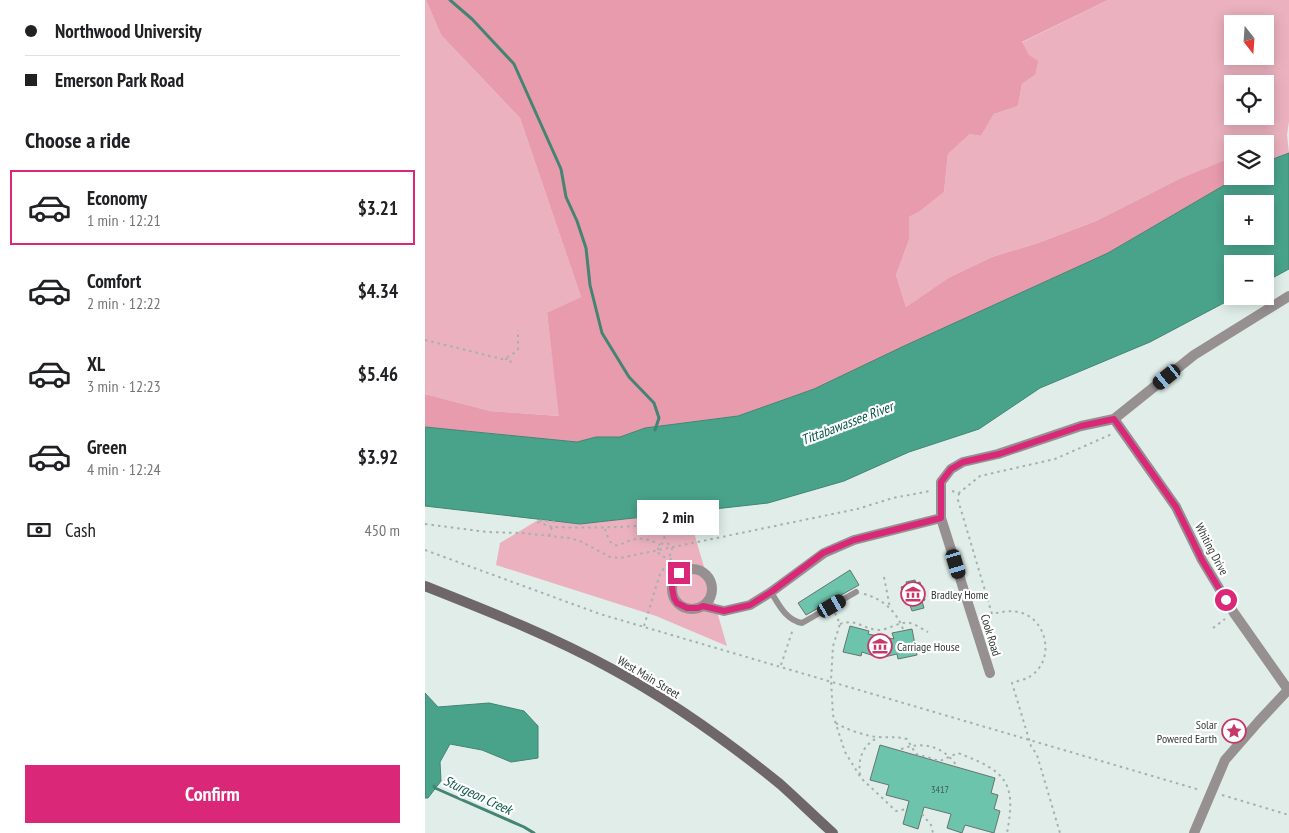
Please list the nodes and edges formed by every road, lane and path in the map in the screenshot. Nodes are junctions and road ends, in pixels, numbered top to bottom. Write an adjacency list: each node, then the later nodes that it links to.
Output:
1 (1289, 296): 6 (street)
2 (518, 330): 4 (path)
3 (425, 340): 4 (path)
4 (503, 359): 5 (path)
5 (511, 364)
6 (1116, 424): 7 (street); 8 (path); 34 (street, Whiting Drive)
7 (940, 490): 8 (path); 12 (street, Cook Road); 21 (path)
8 (959, 493): 48 (path)
9 (662, 516): 19 (path)
10 (649, 518): 11 (path); 13 (path); 17 (path)
11 (652, 518)
12 (941, 518): 29 (street); 43 (street, Cook Road)
13 (643, 519)
14 (557, 522): 16 (path)
15 (425, 524): 18 (path)
16 (552, 527): 17 (path); 18 (path)
17 (604, 528): 20 (path)
18 (549, 537): 23 (path)
19 (665, 543): 20 (path); 21 (path)
20 (660, 545): 23 (path)
21 (672, 548): 23 (path); 24 (path)
22 (425, 550): 38 (path)
23 (659, 550): 24 (path)
24 (669, 555): 25 (path)
25 (671, 559): 26 (path); 38 (path)
26 (679, 573): 31 (street); 31 (street)
27 (884, 577): 33 (path)
28 (425, 586): 58 (street, West Main Street)
29 (771, 592): 31 (street); 35 (lane)
30 (857, 592): 32 (lane); 33 (path)
31 (703, 606)
32 (832, 606): 35 (lane); 36 (path)
33 (890, 608): 37 (path)
34 (1234, 613): 39 (path); 45 (street, Whiting Drive)
35 (795, 622): 42 (path)
36 (840, 624): 37 (path); 44 (path)
37 (901, 624): 40 (path); 41 (path)
38 (644, 626): 42 (path)
39 (1213, 628)
40 (903, 629)
41 (928, 632)
42 (781, 666): 44 (path)
43 (990, 673)
44 (831, 680): 46 (path); 48 (path)
45 (1289, 690): 54 (street)
46 (836, 724): 47 (path); 53 (path)
47 (877, 738): 49 (path); 53 (path)
48 (1029, 739): 54 (path); 61 (path)
49 (911, 746): 50 (path); 51 (path); 51 (path)
50 (901, 748)
51 (950, 756): 52 (path); 60 (path)
52 (957, 766)
53 (861, 778): 55 (path)
54 (1210, 793): 57 (path); 62 (street)
55 (907, 809)
56 (922, 814): 59 (path)
57 (1289, 815)
58 (833, 833)
59 (933, 833)
60 (1007, 833)
61 (1059, 833)
62 (1194, 833)

